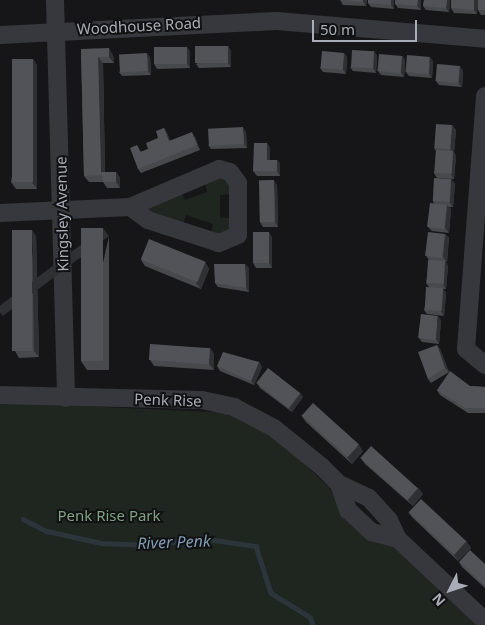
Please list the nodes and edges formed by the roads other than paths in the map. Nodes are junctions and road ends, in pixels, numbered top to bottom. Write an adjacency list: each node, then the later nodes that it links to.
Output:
1 (56, 0): 2 (street, Kingsley Avenue)
2 (59, 30): 3 (street, Woodhouse Road); 4 (street, Woodhouse Road); 7 (street, Kingsley Avenue)
3 (0, 34)
4 (485, 39)
5 (485, 96): 9 (street)
6 (130, 207): 6 (street); 7 (street)
7 (62, 210): 8 (street); 11 (street, Kingsley Avenue)
8 (0, 213)
9 (485, 365)
10 (0, 395): 11 (street, Penk Rise)
11 (66, 398): 12 (street, Penk Rise)
12 (485, 621)

